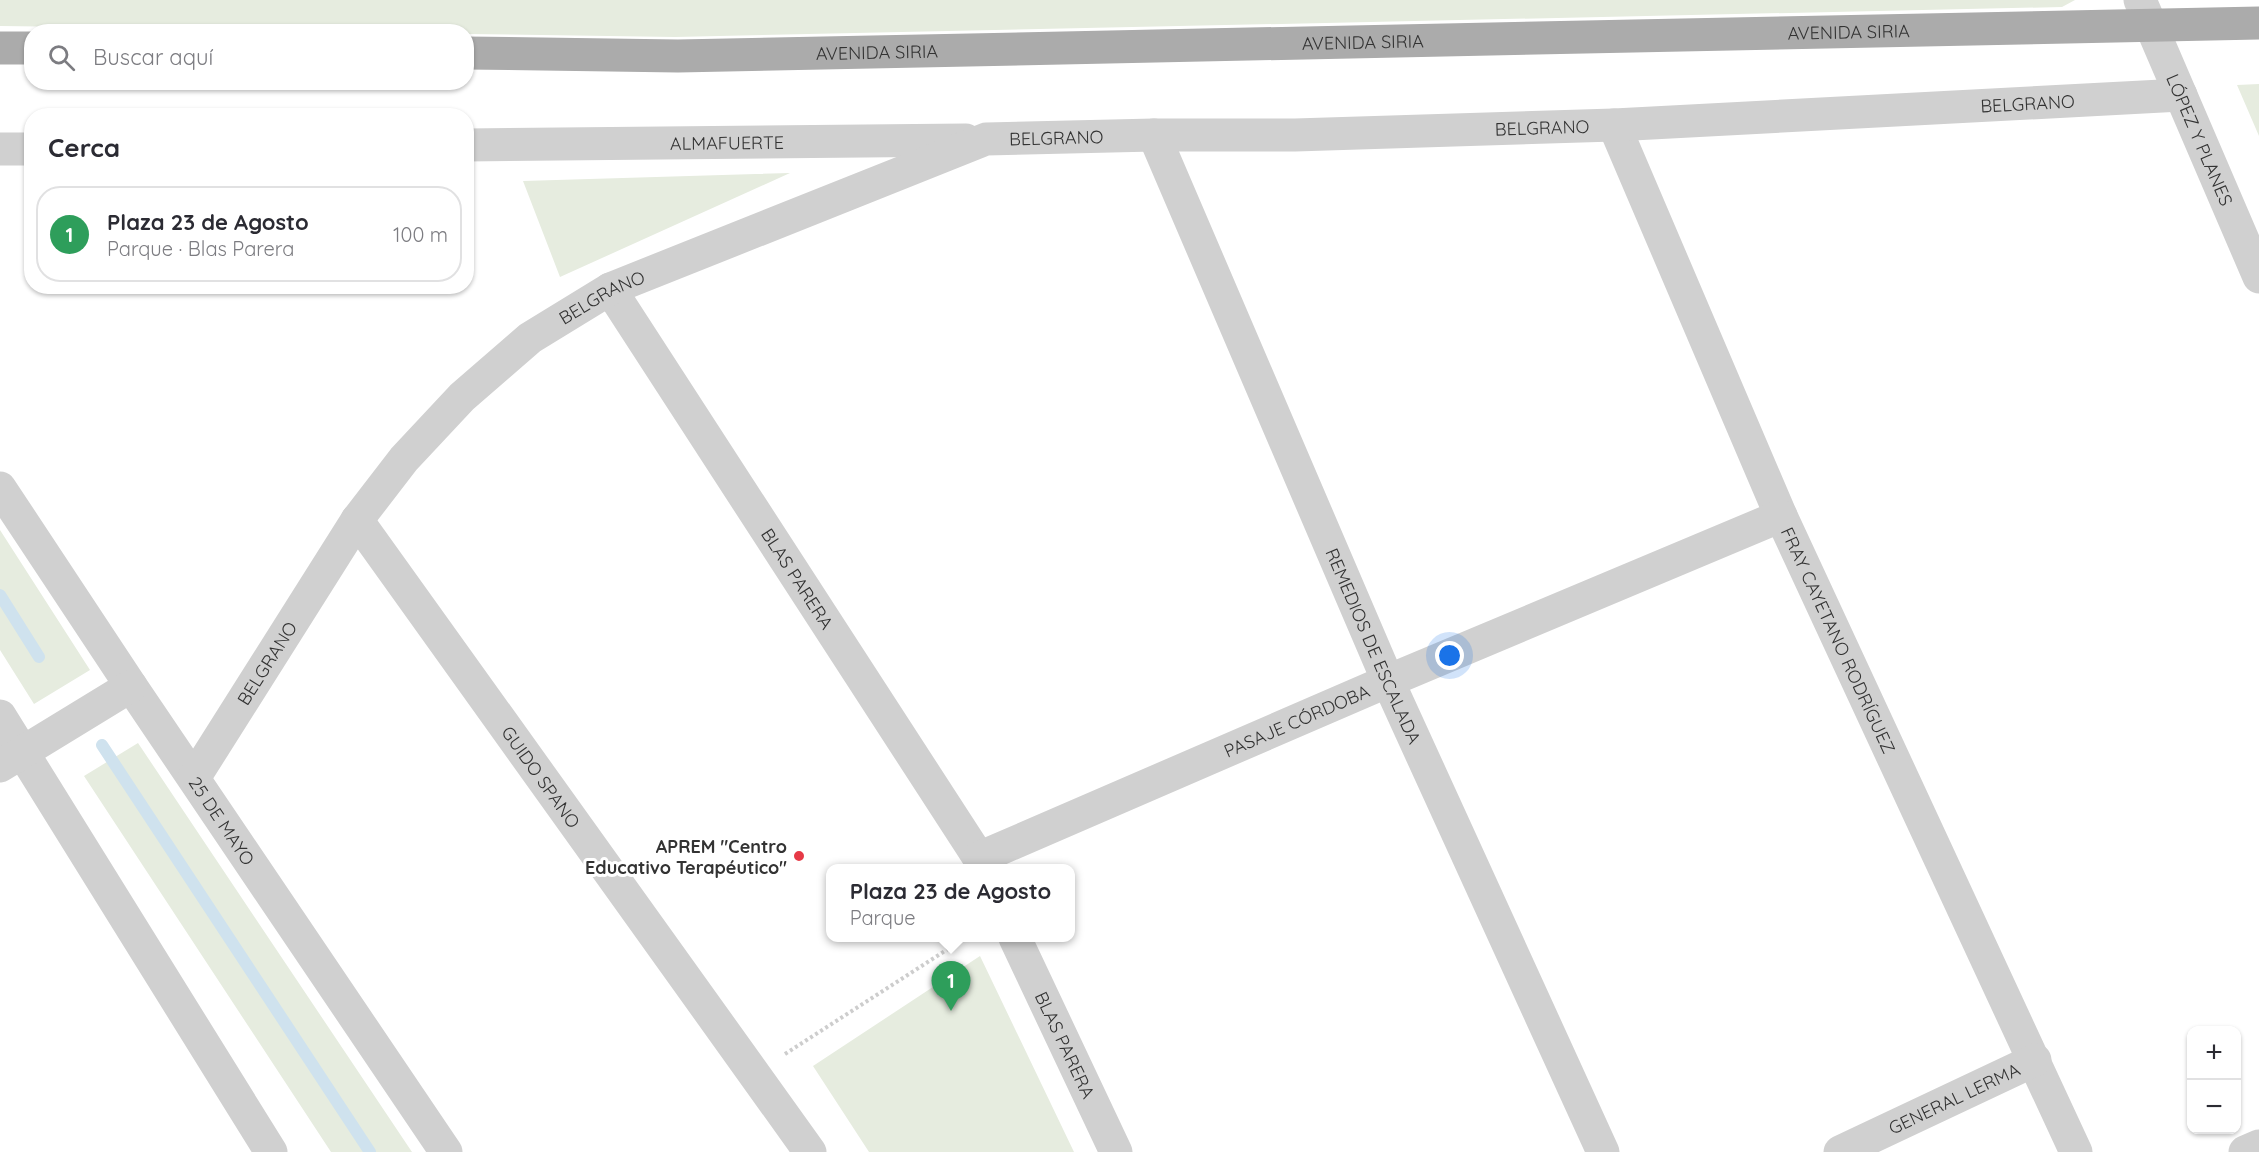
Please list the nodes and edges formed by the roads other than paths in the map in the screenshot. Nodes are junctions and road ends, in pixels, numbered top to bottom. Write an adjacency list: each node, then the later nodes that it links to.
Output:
1 (2146, 12): 2 (main road, AVENIDA SIRIA); 5 (main road, AVENIDA SIRIA); 6 (street, LÓPEZ Y PLANES)
2 (2259, 24)
3 (0, 48): 4 (main road)
4 (24, 48)
5 (474, 53)
6 (2181, 95): 7 (street, BELGRANO); 13 (street, LÓPEZ Y PLANES)
7 (1614, 125): 8 (street, BELGRANO); 16 (street, FRAY CAYETANO RODRÍGUEZ)
8 (1154, 135): 9 (street, BELGRANO); 18 (street, REMEDIOS DE ESCALADA)
9 (986, 139): 10 (street, ALMAFUERTE); 14 (street, BELGRANO)
10 (474, 144)
11 (0, 149): 12 (street)
12 (24, 149)
13 (2259, 277)
14 (610, 289): 17 (street, BELGRANO); 23 (street, BLAS PARERA)
15 (0, 488): 19 (street, 25 DE MAYO)
16 (1781, 516): 18 (street, PASAJE CÓRDOBA); 25 (street, FRAY CAYETANO RODRÍGUEZ)
17 (357, 519): 22 (street, BELGRANO); 29 (street, GUIDO SPANO)
18 (1388, 681): 23 (street, PASAJE CÓRDOBA); 31 (street, REMEDIOS DE ESCALADA)
19 (131, 686): 21 (street); 22 (street, 25 DE MAYO)
20 (0, 716): 21 (street)
21 (11, 759): 27 (street)
22 (194, 778): 28 (street, 25 DE MAYO)
23 (981, 863)
24 (1017, 942): 30 (street, BLAS PARERA)
25 (2035, 1060): 32 (street, GENERAL LERMA); 33 (street, FRAY CAYETANO RODRÍGUEZ)
26 (2259, 1146): 34 (street)
27 (271, 1152)
28 (446, 1152)
29 (810, 1152)
30 (1116, 1152)
31 (1603, 1152)
32 (1840, 1152)
33 (2076, 1152)
34 (2245, 1152)

